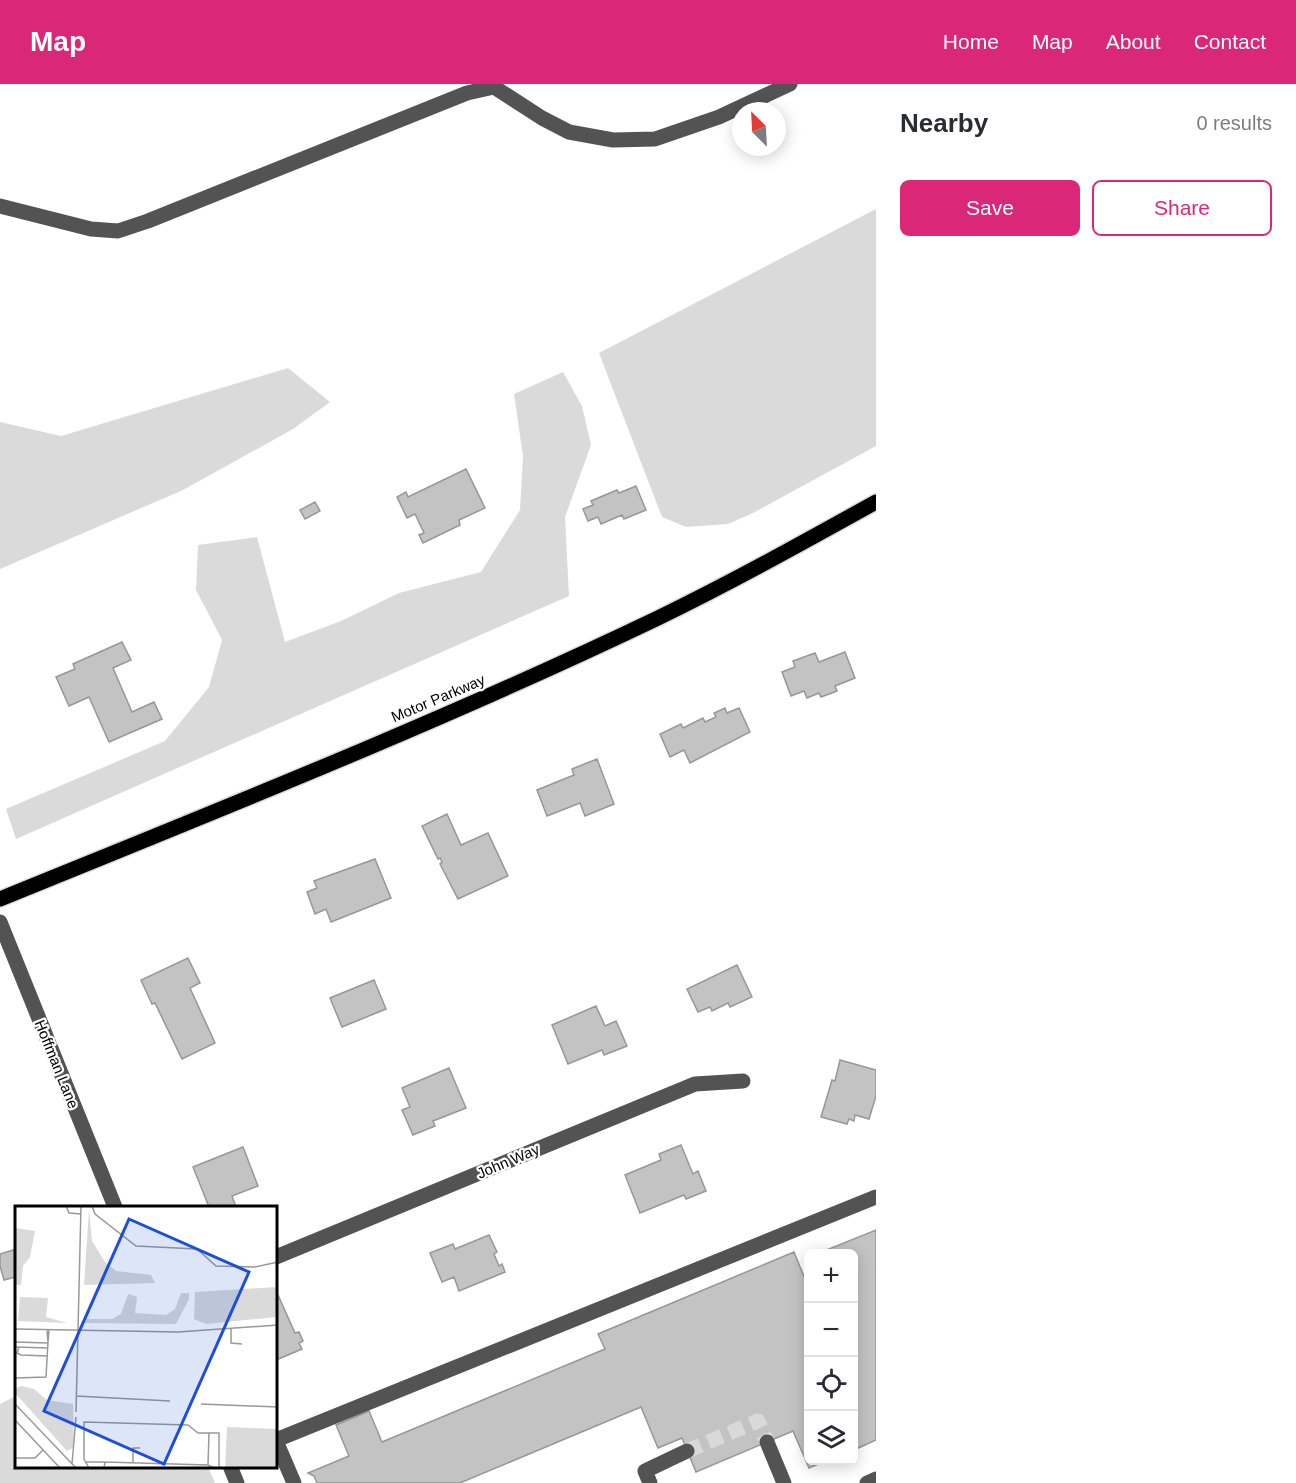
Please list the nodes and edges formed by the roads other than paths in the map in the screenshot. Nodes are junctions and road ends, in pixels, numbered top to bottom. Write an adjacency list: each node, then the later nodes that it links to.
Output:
1 (790, 84): 2 (street)
2 (0, 206)
3 (876, 502): 4 (main road, Motor Parkway)
4 (0, 899)
5 (0, 922): 8 (street, Hoffman Lane)
6 (743, 1081): 9 (street, John Way)
7 (876, 1197): 10 (street)
8 (115, 1206)
9 (278, 1256)
10 (278, 1439)
11 (767, 1442): 19 (street)
12 (278, 1445): 17 (street)
13 (687, 1450): 18 (street)
14 (230, 1468): 16 (street)
15 (876, 1479): 20 (street)
16 (237, 1483)
17 (294, 1483)
18 (650, 1483)
19 (784, 1483)
20 (867, 1483)

